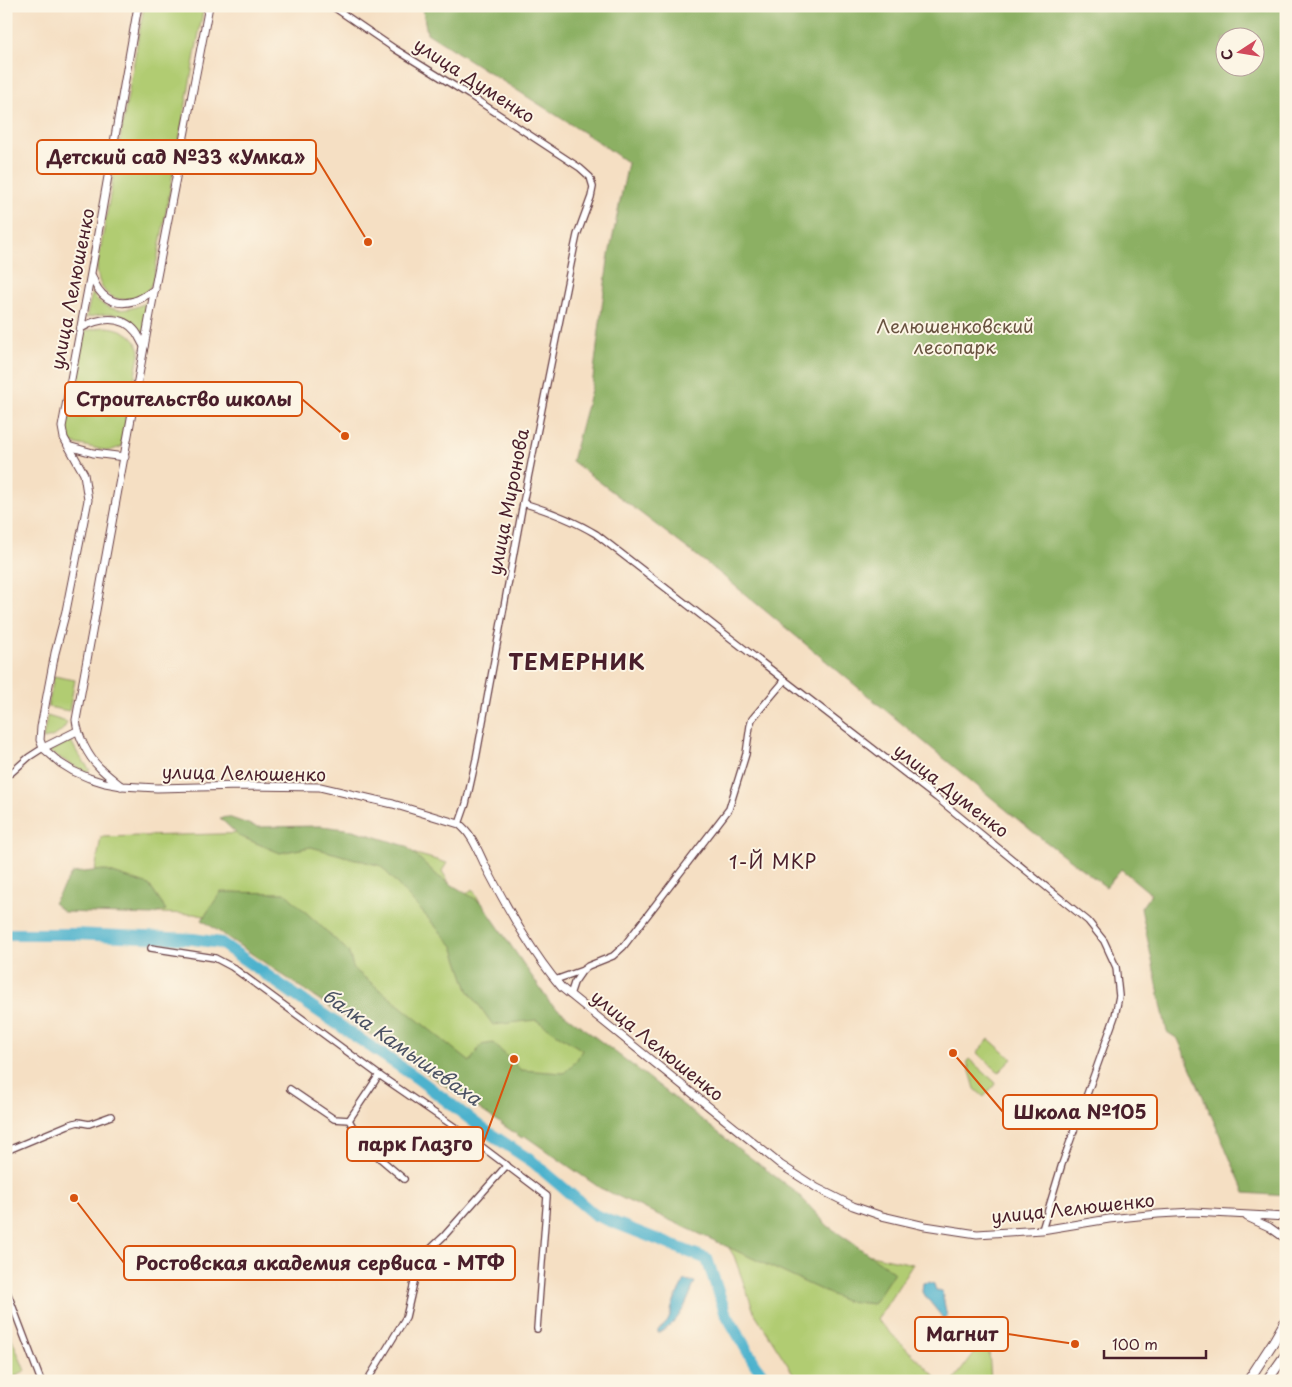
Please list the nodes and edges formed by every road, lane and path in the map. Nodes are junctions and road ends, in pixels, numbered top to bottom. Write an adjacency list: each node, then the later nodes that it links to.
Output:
1 (138, 6): 5 (street, улица Лелюшенко)
2 (209, 6): 6 (street)
3 (332, 6): 4 (street, улица Думенко)
4 (593, 187): 11 (street, улица Миронова)
5 (91, 273): 6 (street); 7 (street, улица Лелюшенко)
6 (155, 289): 8 (street)
7 (81, 328): 8 (street); 9 (street, улица Лелюшенко)
8 (144, 346): 10 (street)
9 (68, 446): 10 (street); 14 (street, улица Лелюшенко)
10 (124, 457): 13 (street)
11 (523, 503): 12 (street, улица Думенко); 17 (street, улица Миронова)
12 (784, 680): 19 (street); 31 (street, улица Думенко)
13 (78, 731): 14 (street); 16 (street)
14 (43, 748): 15 (street); 16 (street, улица Лелюшенко)
15 (6, 775)
16 (122, 786): 17 (street, улица Лелюшенко)
17 (459, 824): 20 (street, улица Лелюшенко)
18 (152, 948): 22 (street)
19 (583, 970): 20 (street); 21 (street)
20 (556, 980): 21 (street, улица Лелюшенко)
21 (570, 995): 31 (street, улица Лелюшенко)
22 (380, 1076): 25 (street); 27 (street)
23 (290, 1089): 25 (street)
24 (111, 1116): 26 (street)
25 (349, 1120): 28 (street)
26 (6, 1151)
27 (507, 1165): 35 (street); 38 (street)
28 (404, 1179)
29 (1242, 1215): 30 (street, улица Лелюшенко); 31 (street, улица Лелюшенко); 32 (street)
30 (1286, 1217)
31 (1042, 1230)
32 (1286, 1239)
33 (6, 1289): 37 (street)
34 (1286, 1320): 39 (main road)
35 (537, 1329)
36 (1286, 1354): 40 (main road)
37 (41, 1381)
38 (367, 1381)
39 (1248, 1381)
40 (1267, 1381)

